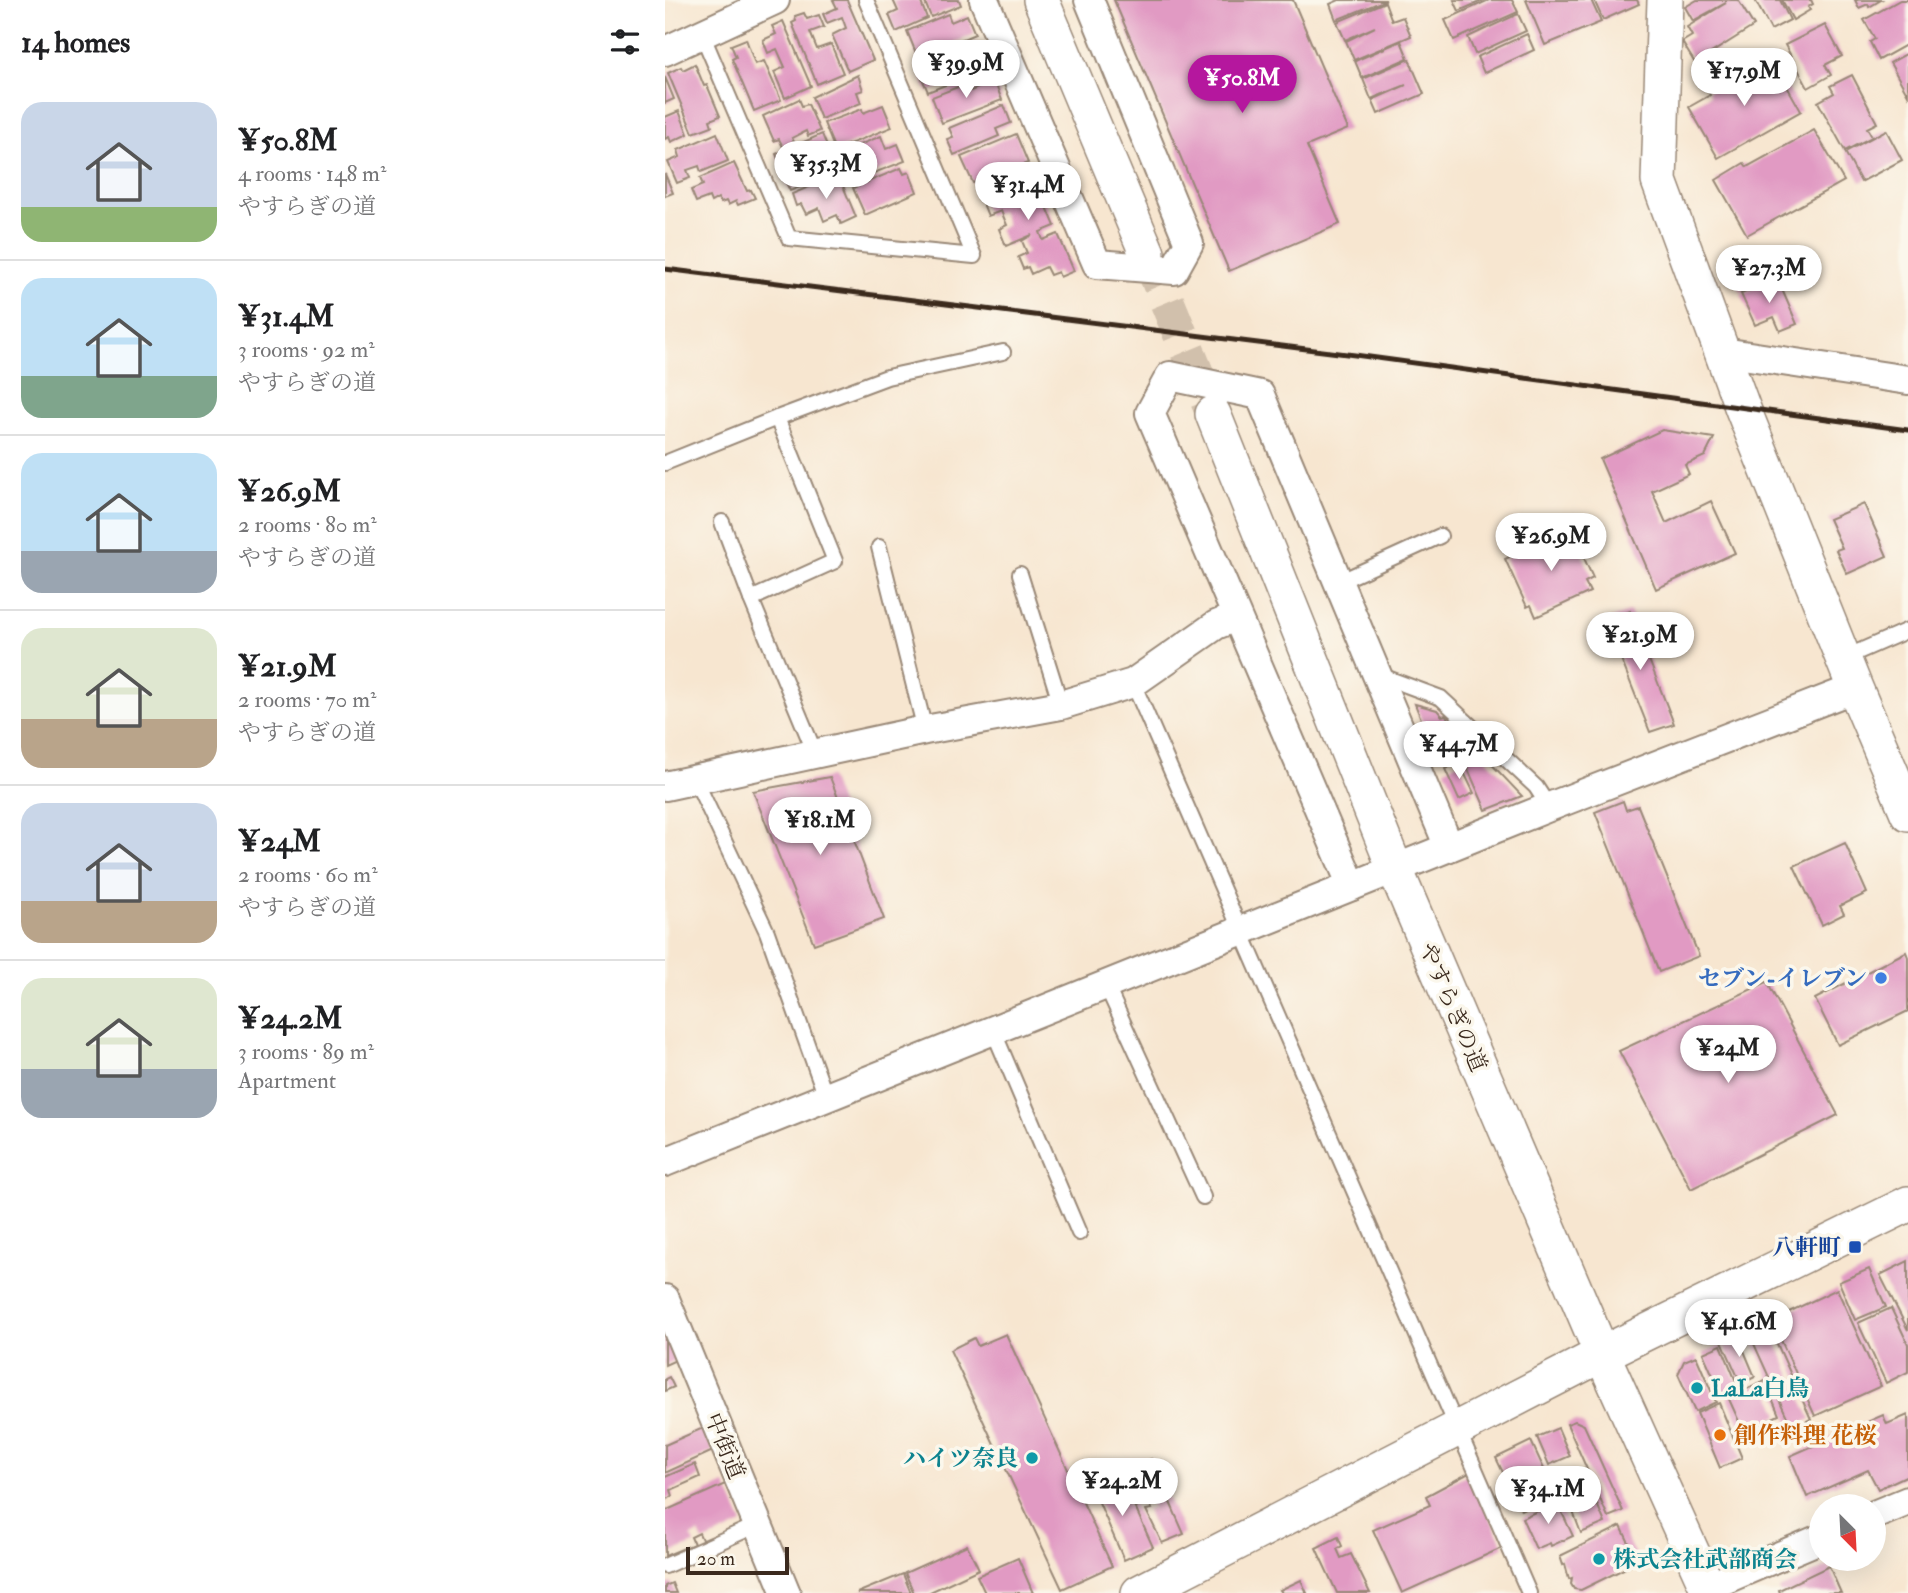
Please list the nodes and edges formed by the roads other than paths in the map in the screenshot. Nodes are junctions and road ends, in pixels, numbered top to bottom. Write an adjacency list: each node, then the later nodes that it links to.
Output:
1 (775, 0): 7 (street)
2 (866, 0): 7 (lane)
3 (984, 0): 5 (street)
4 (1041, 0): 9 (street)
5 (1089, 0)
6 (1665, 0): 11 (street)
7 (702, 34): 8 (street)
8 (665, 51)
9 (1147, 253)
10 (1003, 352): 14 (lane)
11 (1723, 352): 12 (street); 24 (street)
12 (1908, 380)
13 (1213, 414): 35 (street, やすらぎの道)
14 (776, 418): 15 (lane); 21 (lane)
15 (665, 463)
16 (722, 522): 21 (lane)
17 (1440, 537): 20 (lane)
18 (879, 547): 28 (lane)
19 (1020, 574): 27 (lane)
20 (1339, 582): 22 (street); 25 (street)
21 (751, 599): 29 (lane)
22 (1236, 617): 26 (street); 36 (street)
23 (1908, 630): 24 (lane)
24 (1850, 673): 32 (street); 33 (street)
25 (1378, 674): 32 (lane); 34 (street)
26 (1132, 683): 27 (street); 37 (lane)
27 (1061, 705): 28 (street)
28 (925, 730): 29 (street)
29 (815, 753): 30 (street)
30 (695, 779): 31 (street); 40 (lane)
31 (665, 786)
32 (1549, 807): 34 (street)
33 (1908, 813)
34 (1450, 847): 35 (street)
35 (1395, 869): 36 (street); 46 (street, やすらぎの道)
36 (1352, 886): 37 (street)
37 (1242, 931): 38 (street); 47 (lane)
38 (1106, 985): 39 (street); 42 (lane)
39 (993, 1030): 40 (street); 44 (lane)
40 (825, 1097): 41 (street)
41 (665, 1162)
42 (1203, 1197)
43 (1908, 1204): 46 (street)
44 (1079, 1233)
45 (665, 1299): 50 (street, 中街道)
46 (1602, 1354): 47 (street); 53 (street, やすらぎの道)
47 (1458, 1429): 55 (street); 56 (lane)
48 (1908, 1501): 49 (street)
49 (1887, 1510)
50 (757, 1525): 52 (lane); 54 (street, 中街道)
51 (1809, 1544): 53 (street)
52 (665, 1566)
53 (1708, 1590)
54 (786, 1593)
55 (1139, 1593)
56 (1529, 1593)

